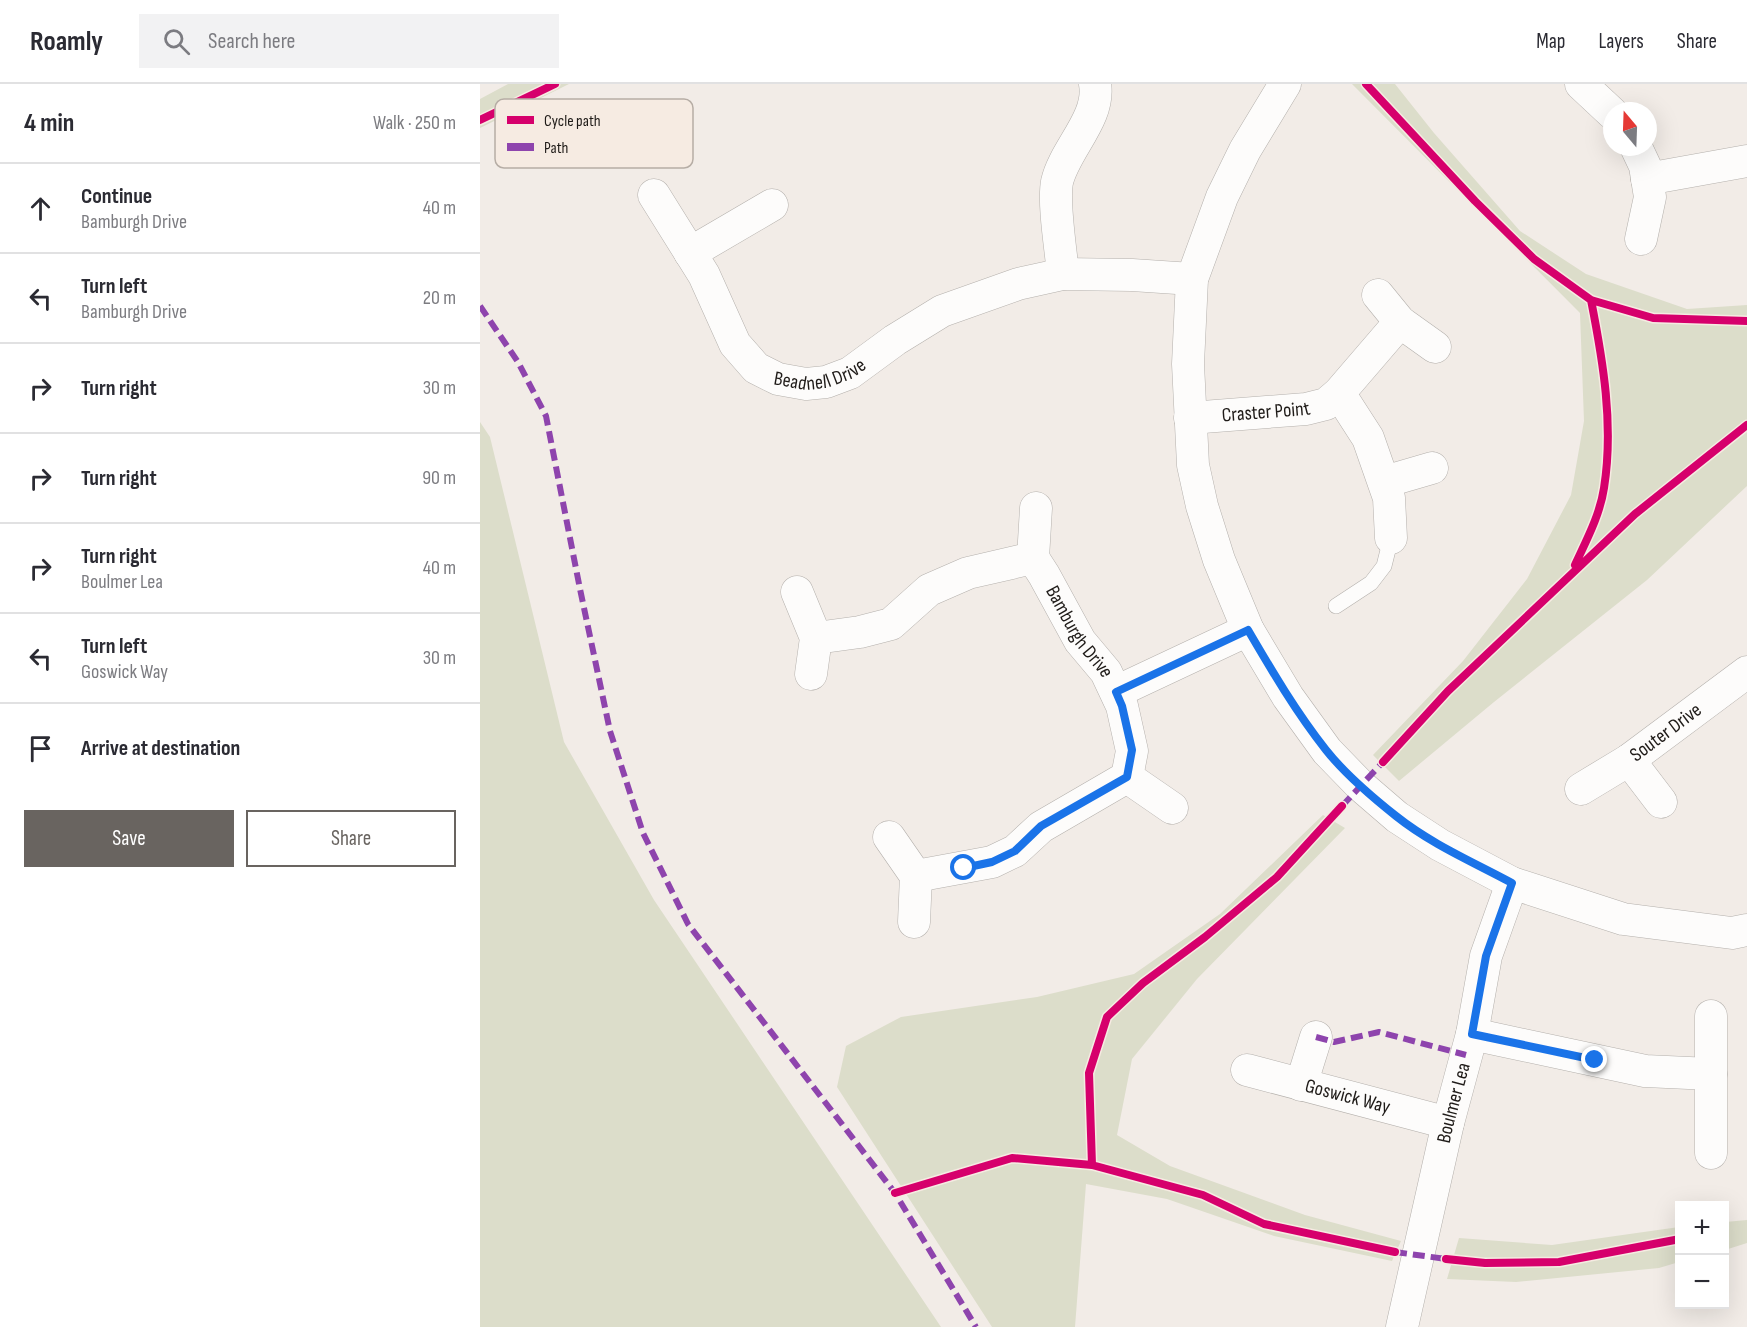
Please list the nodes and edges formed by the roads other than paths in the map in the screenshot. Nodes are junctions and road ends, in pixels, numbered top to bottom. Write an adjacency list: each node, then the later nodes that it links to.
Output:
1 (1095, 84): 12 (street)
2 (1285, 84): 13 (street)
3 (1581, 84): 4 (street)
4 (1603, 105)
5 (1640, 156): 7 (street)
6 (1747, 161): 7 (street)
7 (1647, 179): 10 (street)
8 (654, 195): 11 (street, Beadnell Drive)
9 (772, 205): 11 (street)
10 (1641, 239)
11 (690, 253): 12 (street, Beadnell Drive)
12 (1063, 274): 13 (street, Beadnell Drive)
13 (1192, 279): 18 (street)
14 (1378, 295): 15 (street)
15 (1400, 322): 16 (street); 17 (street, Craster Point)
16 (1435, 347)
17 (1339, 393): 18 (street, Craster Point); 20 (street, Craster Point)
18 (1190, 417): 26 (street)
19 (1432, 468): 20 (street)
20 (1384, 482): 22 (street, Craster Point)
21 (1036, 508): 23 (street)
22 (1391, 538): 25 (lane)
23 (1033, 558): 27 (street); 30 (street, Bamburgh Drive)
24 (797, 592): 27 (street)
25 (1336, 606)
26 (1248, 630): 30 (street); 38 (street)
27 (816, 638): 29 (street)
28 (1747, 672): 31 (street, Souter Drive)
29 (811, 674)
30 (1116, 692): 32 (street, Bamburgh Drive)
31 (1629, 760): 33 (street, Souter Drive); 34 (street)
32 (1127, 777): 35 (street); 37 (street)
33 (1581, 789)
34 (1661, 802)
35 (1172, 808)
36 (889, 837): 37 (street)
37 (916, 876): 39 (street)
38 (1512, 883): 40 (street); 42 (street, Boulmer Lea)
39 (914, 922)
40 (1747, 930)
41 (1711, 1016): 45 (street)
42 (1472, 1034): 45 (street); 47 (street, Boulmer Lea)
43 (1316, 1037): 46 (street)
44 (1247, 1070): 46 (street, Goswick Way)
45 (1710, 1074): 48 (street)
46 (1301, 1085): 47 (street, Goswick Way)
47 (1448, 1123): 49 (street, Boulmer Lea)
48 (1711, 1153)
49 (1402, 1327)

